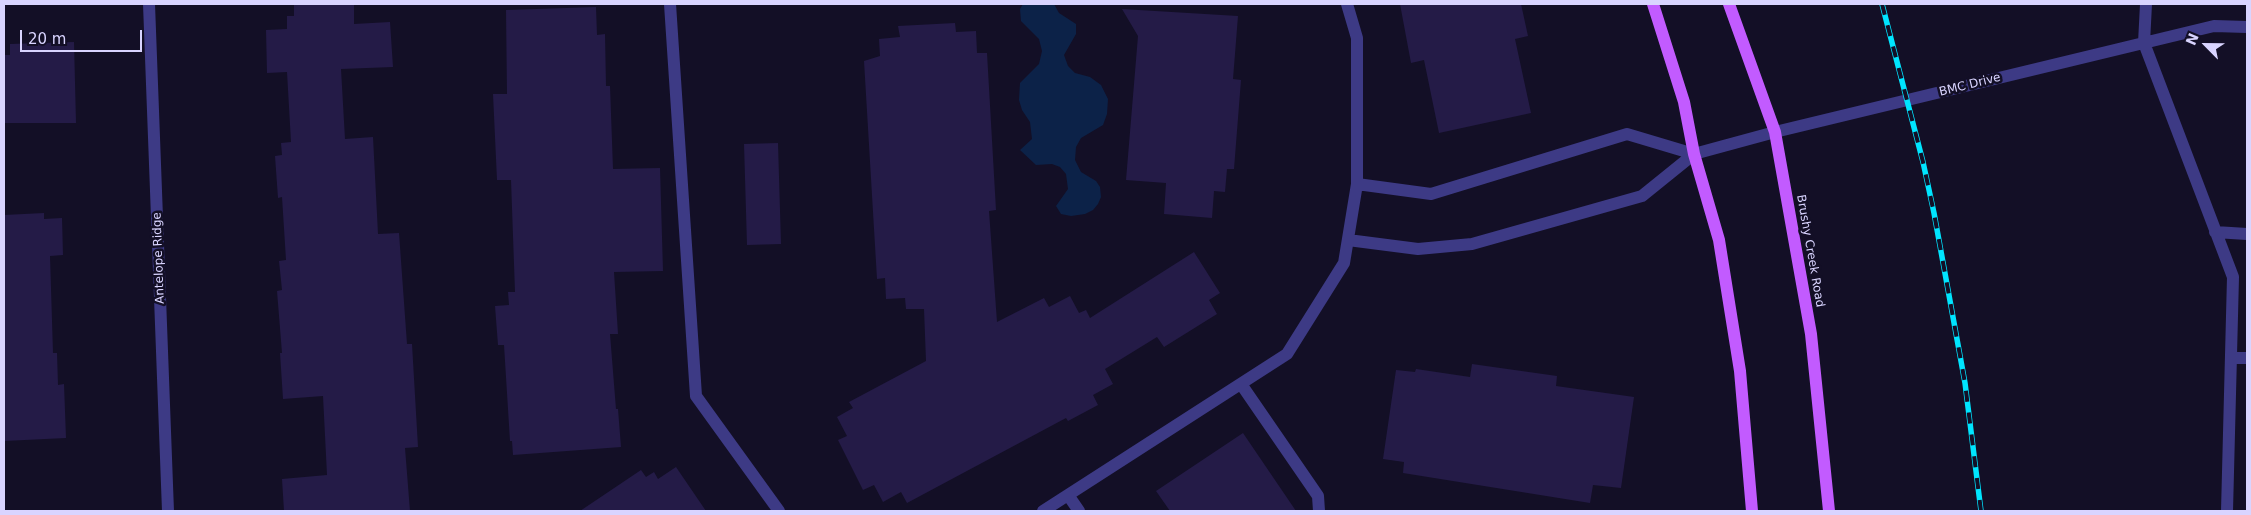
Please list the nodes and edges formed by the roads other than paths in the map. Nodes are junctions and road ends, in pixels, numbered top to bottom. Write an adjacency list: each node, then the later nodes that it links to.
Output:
1 (149, 4): 19 (street, Antelope Ridge)
2 (670, 4): 20 (street)
3 (1347, 4): 11 (street)
4 (1653, 4): 10 (main road)
5 (1729, 4): 9 (main road, Brushy Creek Road)
6 (2146, 4): 8 (street)
7 (2247, 27): 8 (street, BMC Drive)
8 (2144, 42): 9 (street, BMC Drive); 12 (street)
9 (1775, 132): 10 (street, BMC Drive); 25 (main road, Brushy Creek Road)
10 (1694, 154): 11 (street); 14 (street); 24 (main road)
11 (1357, 184): 14 (street)
12 (2216, 232): 13 (street); 15 (street)
13 (2247, 234)
14 (1348, 240): 17 (street)
15 (2231, 358): 16 (street); 26 (street)
16 (2247, 358)
17 (1241, 384): 18 (street); 23 (street)
18 (1068, 495): 21 (street); 22 (street)
19 (168, 511)
20 (779, 511)
21 (1043, 511)
22 (1079, 511)
23 (1319, 511)
24 (1752, 511)
25 (1829, 511)
26 (2227, 511)

